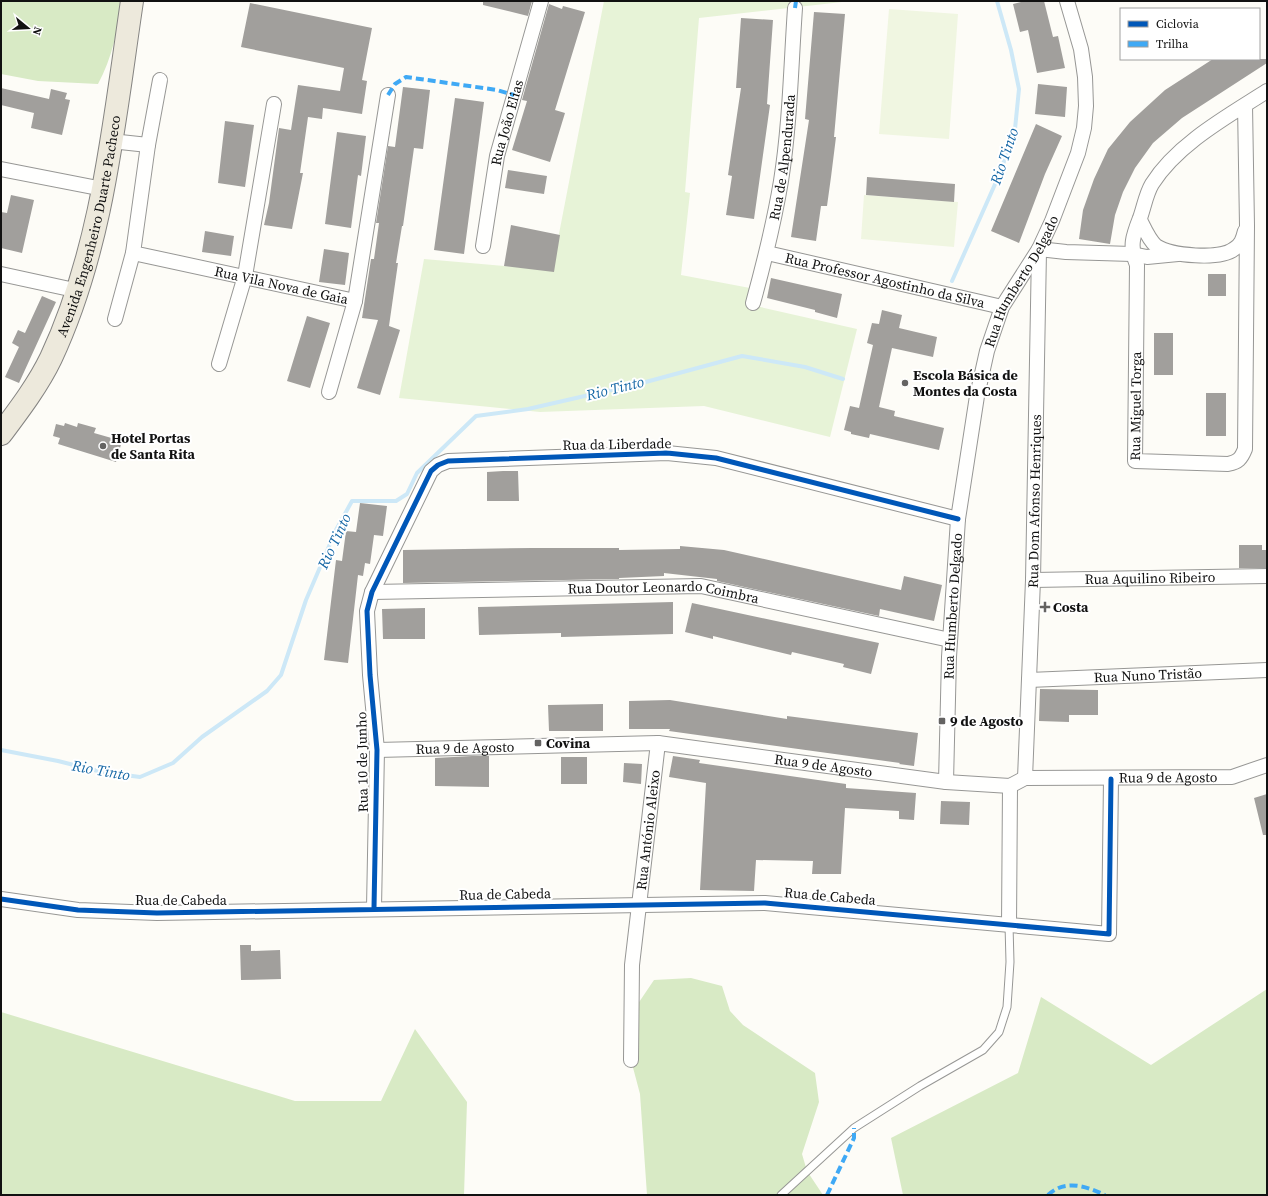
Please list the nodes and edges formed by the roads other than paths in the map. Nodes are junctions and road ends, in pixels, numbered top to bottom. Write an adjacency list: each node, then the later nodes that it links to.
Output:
1 (132, 1): 10 (main road, Avenida Engenheiro Duarte Pacheco)
2 (541, 1): 16 (street, Rua João Elias)
3 (1067, 1): 17 (street, Rua Humberto Delgado)
4 (795, 8): 19 (street, Rua de Alpendurada)
5 (160, 80): 11 (street)
6 (1267, 91): 9 (street, Rua Miguel Torga)
7 (388, 95): 27 (street, Rua Vila Nova de Gaia)
8 (274, 104): 25 (street)
9 (1245, 105): 14 (street, Rua Miguel Torga); 15 (street, Rua Miguel Torga)
10 (111, 141): 11 (street); 13 (main road, Avenida Engenheiro Duarte Pacheco)
11 (148, 145): 18 (street)
12 (1, 170): 13 (street)
13 (103, 189): 26 (main road, Avenida Engenheiro Duarte Pacheco)
14 (1140, 220): 20 (street, Rua Miguel Torga); 21 (street)
15 (1247, 226): 22 (street); 23 (street, Rua Miguel Torga)
16 (483, 246)
17 (1039, 249): 20 (street); 29 (street, Rua Humberto Delgado); 36 (street, Rua Dom Afonso Henriques)
18 (133, 253): 25 (street, Rua Vila Nova de Gaia); 30 (street)
19 (767, 253): 28 (street, Rua de Alpendurada); 29 (street, Rua Professor Agostinho da Silva)
20 (1132, 254): 21 (street); 23 (street, Rua Miguel Torga)
21 (1178, 254): 22 (street)
22 (1222, 254): 23 (street)
23 (1246, 272)
24 (1, 274): 26 (street)
25 (245, 276): 27 (street, Rua Vila Nova de Gaia); 31 (street)
26 (79, 291): 33 (main road, Avenida Engenheiro Duarte Pacheco)
27 (355, 301): 32 (street)
28 (753, 303)
29 (1002, 307): 34 (street, Rua Humberto Delgado)
30 (115, 319)
31 (219, 364)
32 (330, 392)
33 (1, 434)
34 (958, 519): 37 (street, Rua da Liberdade); 38 (street, Rua Humberto Delgado)
35 (1267, 576): 36 (street, Rua Aquilino Ribeiro)
36 (1033, 580): 40 (street, Rua Dom Afonso Henriques)
37 (372, 592): 38 (street, Rua Doutor Leonardo Coimbra); 42 (street, Rua 10 de Junho)
38 (950, 640): 46 (street, Rua Humberto Delgado)
39 (1267, 670): 40 (street, Rua Nuno Tristão)
40 (1028, 680): 44 (street, Rua Dom Afonso Henriques)
41 (658, 743): 42 (street, Rua 9 de Agosto); 46 (street, Rua 9 de Agosto); 49 (street, Rua António Aleixo)
42 (377, 750): 50 (street, Rua 10 de Junho)
43 (1267, 765): 45 (street, Rua 9 de Agosto)
44 (1025, 778): 45 (street, Rua 9 de Agosto); 47 (street, Rua 9 de Agosto)
45 (1111, 779): 51 (street, Rua de Cabeda)
46 (946, 782): 47 (street, Rua 9 de Agosto)
47 (1010, 786): 51 (street)
48 (1, 899): 50 (street, Rua de Cabeda)
49 (638, 905): 50 (street, Rua de Cabeda); 51 (street, Rua de Cabeda); 52 (street, Rua António Aleixo)
50 (374, 908)
51 (1009, 925): 53 (lane)
52 (631, 1060)
53 (782, 1195)

